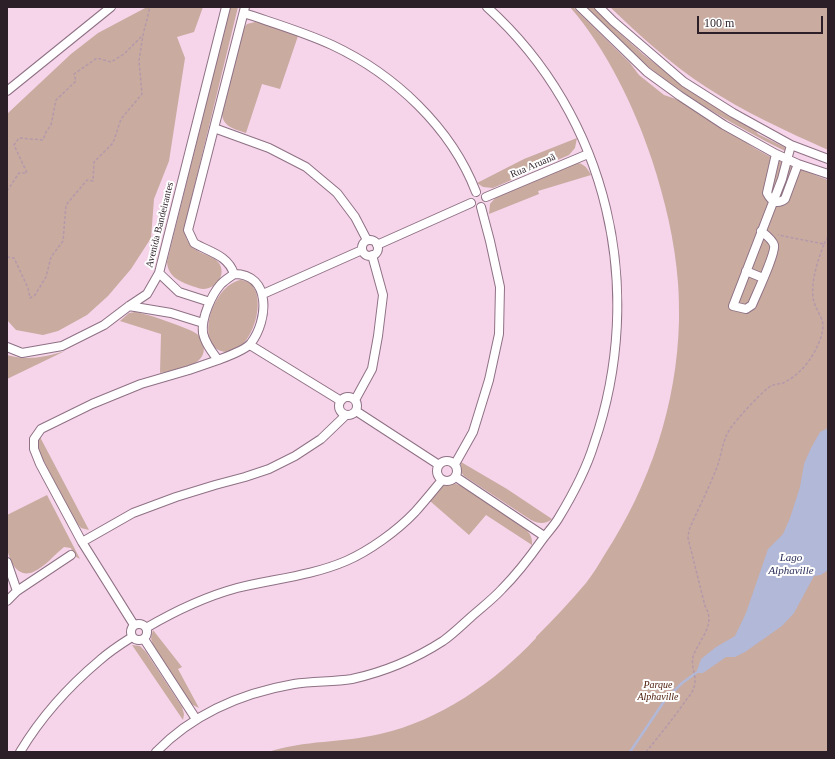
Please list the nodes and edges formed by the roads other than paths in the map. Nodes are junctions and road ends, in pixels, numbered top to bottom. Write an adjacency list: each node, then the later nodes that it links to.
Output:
1 (111, 7): 7 (street)
2 (226, 7): 27 (street, Avenida Bandeirantes)
3 (487, 7): 10 (street)
4 (580, 7): 11 (street)
5 (599, 7): 9 (street)
6 (244, 10): 8 (street); 16 (street)
7 (7, 92)
8 (214, 128): 22 (street); 28 (street)
9 (791, 145): 12 (street); 13 (street)
10 (588, 154): 17 (street, Rua Aruanã); 45 (street)
11 (776, 154): 13 (street); 18 (street)
12 (828, 159)
13 (787, 160): 14 (street); 18 (street)
14 (798, 164): 15 (street); 18 (street)
15 (828, 174)
16 (476, 192): 17 (street); 19 (street)
17 (486, 197): 20 (street)
18 (773, 201): 21 (street)
19 (471, 202): 20 (street); 23 (street)
20 (481, 207): 41 (street)
21 (761, 231): 26 (street); 29 (street)
22 (367, 240): 23 (street); 24 (street)
23 (377, 245): 25 (street)
24 (362, 250): 25 (street); 30 (street)
25 (372, 255): 37 (street)
26 (746, 271): 29 (street); 29 (street)
27 (159, 273): 31 (street); 32 (street, Avenida Bandeirantes)
28 (234, 274): 30 (street); 31 (street)
29 (763, 278)
30 (263, 294): 34 (street)
31 (210, 302): 33 (street)
32 (129, 306): 33 (street); 35 (street, Avenida Bandeirantes)
33 (203, 323): 36 (street)
34 (250, 345): 36 (street); 38 (street)
35 (7, 347)
36 (218, 360): 46 (street)
37 (355, 400): 38 (street); 39 (street)
38 (341, 402): 40 (street)
39 (356, 411): 40 (street); 42 (street)
40 (346, 415): 46 (street)
41 (455, 464): 42 (street); 43 (street)
42 (439, 465): 44 (street)
43 (456, 477): 44 (street); 45 (street)
44 (442, 480): 52 (street)
45 (544, 536): 55 (street)
46 (82, 542): 51 (street)
47 (71, 555): 49 (street)
48 (7, 562): 49 (street)
49 (17, 591): 50 (street)
50 (7, 601)
51 (134, 625): 52 (street); 53 (street)
52 (146, 628): 54 (street)
53 (132, 637): 54 (street); 56 (street)
54 (144, 639): 55 (street)
55 (196, 719): 57 (street)
56 (20, 752)
57 (156, 752)

